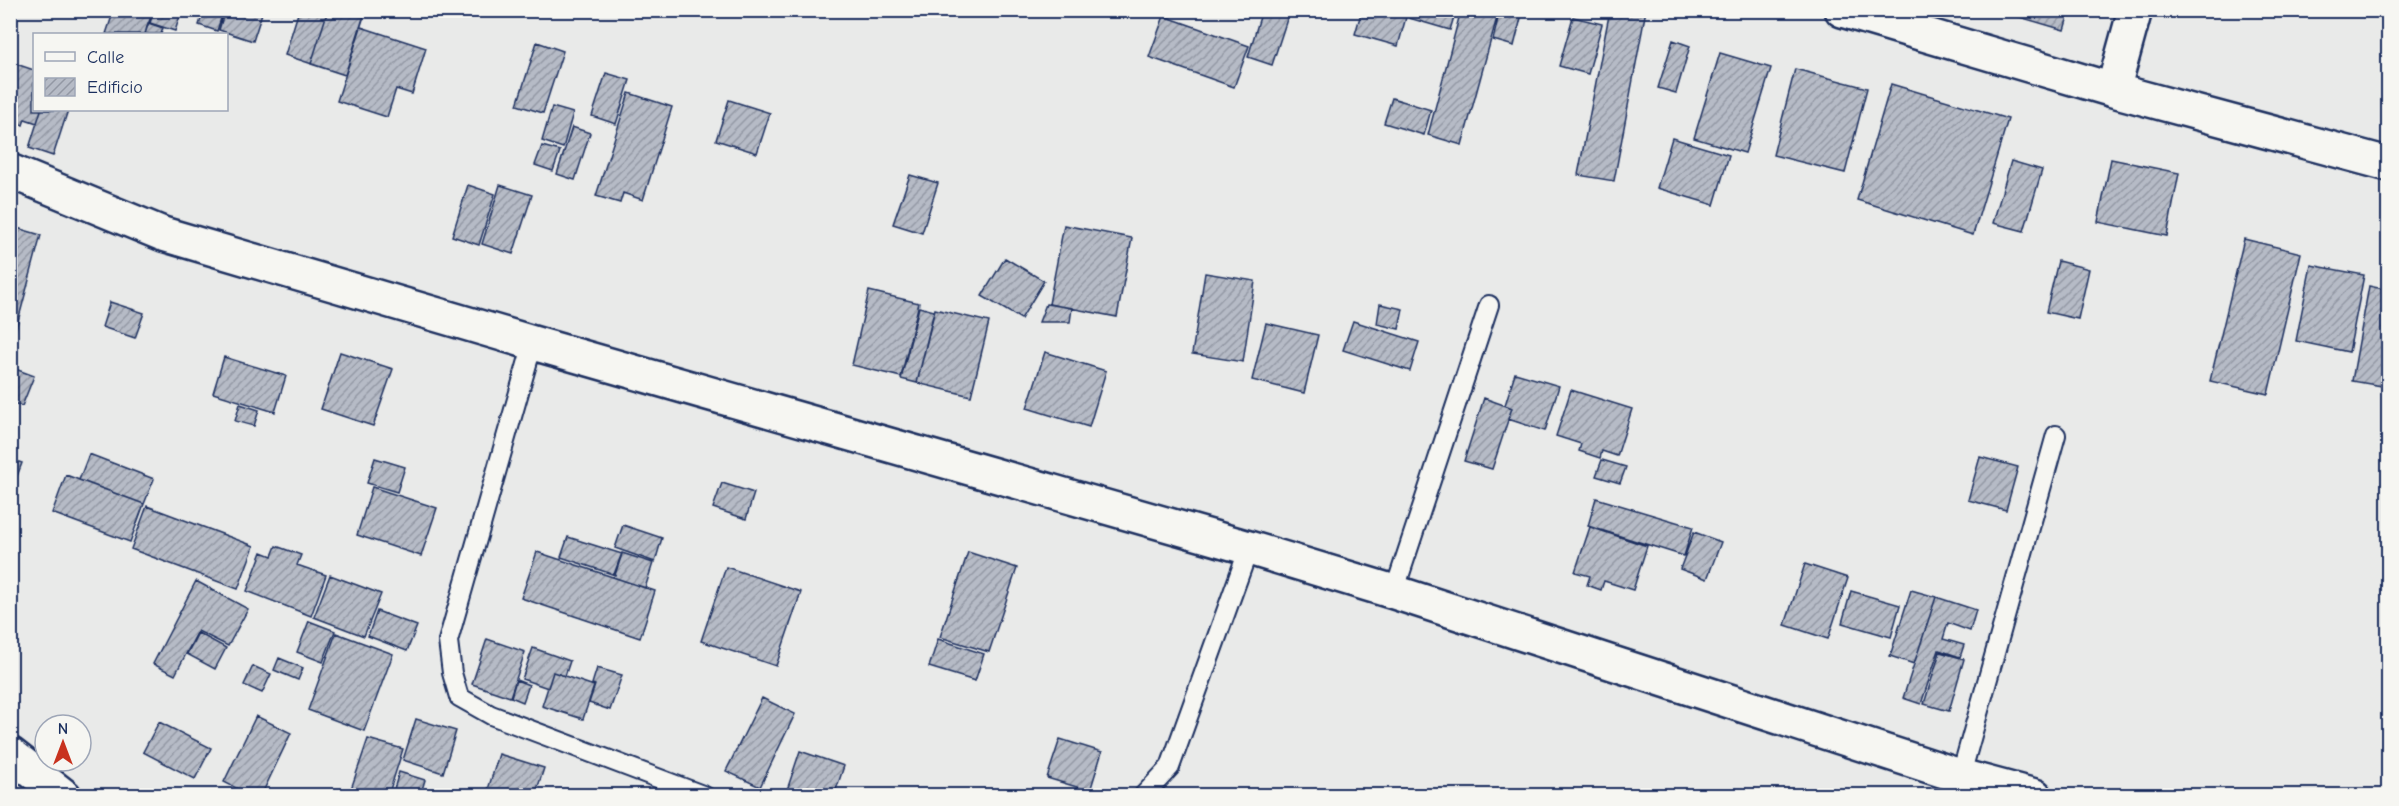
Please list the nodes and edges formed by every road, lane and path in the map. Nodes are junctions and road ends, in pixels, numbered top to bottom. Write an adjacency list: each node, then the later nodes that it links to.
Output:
1 (1842, 10): 3 (street)
2 (2135, 10): 3 (street)
3 (2113, 90): 4 (street)
4 (2388, 164)
5 (10, 171): 7 (street)
6 (1489, 305): 10 (lane)
7 (533, 343): 9 (street); 14 (lane)
8 (2056, 435): 12 (lane)
9 (1249, 548): 10 (street); 15 (lane)
10 (1394, 592): 12 (street)
11 (10, 754): 13 (street)
12 (1957, 786): 16 (street)
13 (64, 795)
14 (705, 795)
15 (1143, 795)
16 (2034, 795)

